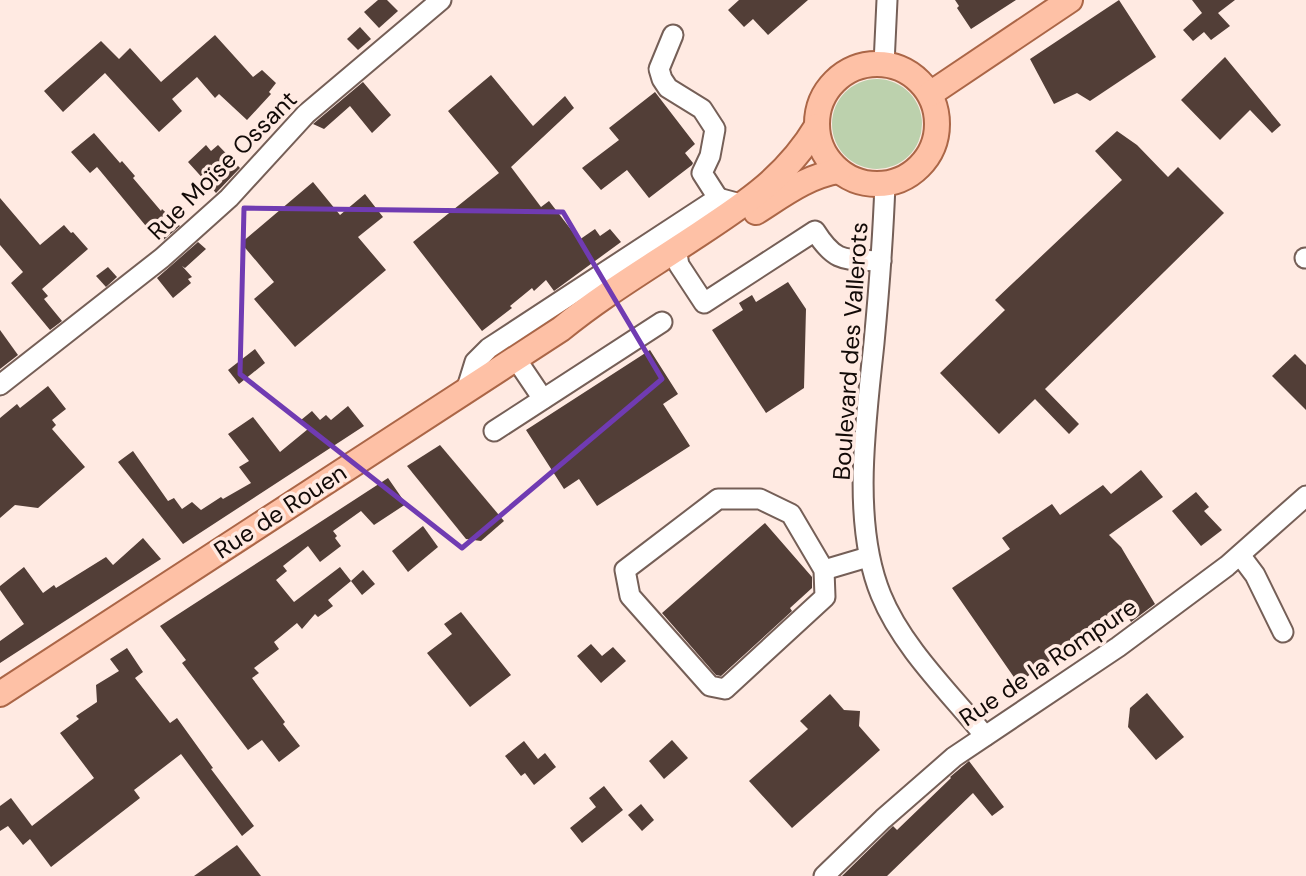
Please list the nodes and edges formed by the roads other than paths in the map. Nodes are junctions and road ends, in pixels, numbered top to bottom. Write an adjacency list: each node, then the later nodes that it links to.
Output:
1 (441, 0): 16 (street, Rue Moïse Ossant)
2 (887, 0): 5 (street)
3 (1070, 0): 6 (main road)
4 (673, 35): 10 (street)
5 (884, 64): 6 (main road); 7 (main road)
6 (930, 94): 9 (main road)
7 (817, 125): 8 (main road); 11 (main road, Rue de Rouen)
8 (839, 171): 9 (main road); 12 (main road, Rue de Rouen)
9 (885, 184): 13 (street, Boulevard des Vallerots)
10 (718, 198): 11 (street); 17 (street)
11 (744, 205): 12 (main road, Rue de Rouen)
12 (677, 257): 13 (street); 15 (main road, Rue de Rouen)
13 (881, 261): 22 (street, Boulevard des Vallerots)
14 (662, 322): 18 (street)
15 (516, 359): 17 (main road, Rue de Rouen); 18 (street)
16 (0, 385)
17 (466, 391): 25 (main road, Rue de Rouen)
18 (543, 399): 19 (street)
19 (494, 431)
20 (1306, 496): 21 (street, Rue de la Rompure)
21 (1240, 555): 24 (street); 26 (street, Rue de la Rompure)
22 (868, 557): 23 (street); 26 (street, Boulevard des Vallerots)
23 (824, 570): 23 (street)
24 (1283, 632)
25 (2, 688)
26 (985, 736): 27 (street, Rue de la Rompure)
27 (824, 876)

